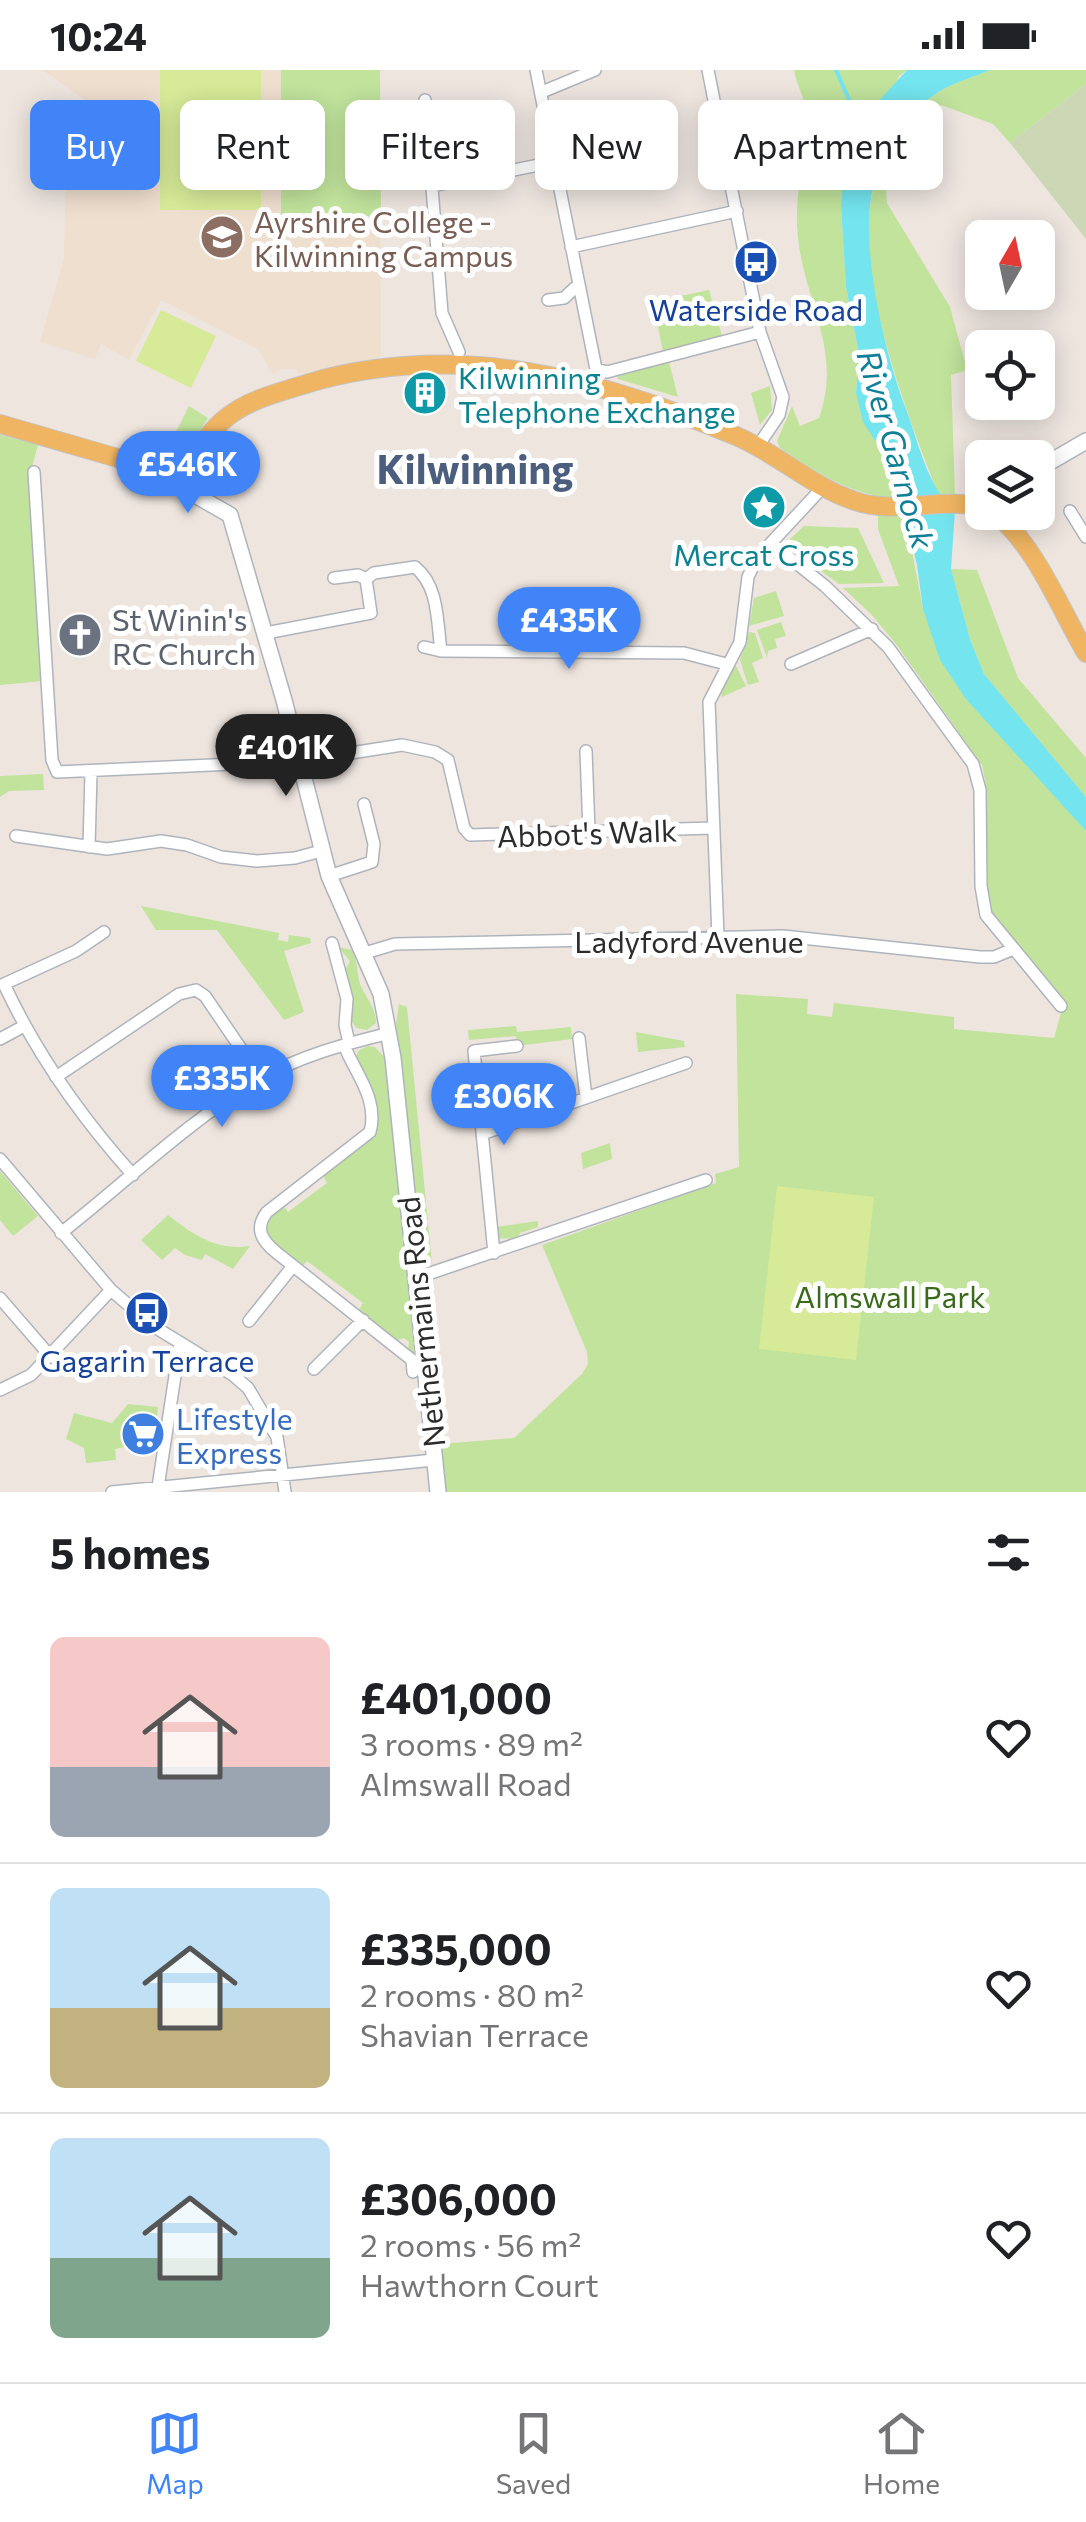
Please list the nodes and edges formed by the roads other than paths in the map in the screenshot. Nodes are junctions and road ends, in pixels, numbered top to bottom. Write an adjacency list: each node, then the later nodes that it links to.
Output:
1 (536, 70): 4 (street)
2 (595, 70): 4 (street)
3 (708, 70): 8 (street)
4 (542, 92): 5 (street)
5 (543, 100)
6 (432, 190): 13 (street)
7 (560, 190): 9 (street)
8 (736, 211): 9 (street); 12 (street)
9 (571, 247): 10 (street)
10 (578, 285): 11 (street); 12 (street)
11 (548, 300)
12 (760, 332): 16 (street)
13 (459, 352)
14 (0, 424): 19 (main road)
15 (1086, 441): 17 (main road)
16 (758, 446): 19 (main road); 20 (main road)
17 (1055, 458)
18 (34, 472): 38 (street)
19 (176, 484): 30 (main road, Nethermains Road)
20 (823, 487): 21 (main road); 25 (street)
21 (965, 504)
22 (1070, 511): 24 (street)
23 (1011, 530): 28 (main road)
24 (1086, 537)
25 (771, 543): 29 (street); 34 (street)
26 (334, 578): 27 (street)
27 (366, 579): 30 (street); 32 (street)
28 (1080, 628): 33 (main road)
29 (872, 629): 35 (street); 49 (street)
30 (266, 632): 37 (main road, Nethermains Road)
31 (424, 647): 32 (street)
32 (441, 650): 34 (street)
33 (1086, 653)
34 (726, 664): 40 (street)
35 (791, 664)
36 (586, 751): 41 (street)
37 (300, 761): 38 (street); 41 (street, Abbot's Walk); 44 (main road, Nethermains Road)
38 (91, 772): 43 (street)
39 (364, 804): 45 (street)
40 (713, 828): 41 (street, Abbot's Walk); 47 (street)
41 (589, 831)
42 (16, 836): 43 (street)
43 (89, 848): 44 (street)
44 (321, 850): 45 (main road, Nethermains Road)
45 (329, 876): 50 (main road, Nethermains Road)
46 (104, 932): 51 (street)
47 (718, 936): 49 (street, Ladyford Avenue); 50 (street, Ladyford Avenue)
48 (332, 944): 57 (street)
49 (1012, 950): 52 (street)
50 (365, 953): 54 (main road, Nethermains Road)
51 (2, 978): 53 (street)
52 (1060, 1006)
53 (24, 1026): 56 (street); 60 (street)
54 (390, 1033): 57 (street); 70 (main road, Nethermains Road)
55 (580, 1038): 62 (street)
56 (0, 1039)
57 (346, 1044): 61 (street); 69 (street)
58 (518, 1046): 63 (street)
59 (686, 1063): 62 (street)
60 (56, 1077): 61 (street); 65 (street)
61 (260, 1078): 65 (street)
62 (586, 1098): 63 (street)
63 (482, 1134): 68 (street)
64 (0, 1159): 67 (street)
65 (132, 1175): 67 (street)
66 (706, 1180): 68 (street)
67 (61, 1233): 71 (street)
68 (494, 1253): 70 (street)
69 (292, 1266): 73 (street); 74 (street)
70 (416, 1278): 80 (main road, Nethermains Road)
71 (112, 1290): 75 (street); 76 (street)
72 (0, 1298): 76 (street)
73 (249, 1320)
74 (363, 1320): 77 (street); 78 (street)
75 (180, 1343): 81 (street); 82 (street)
76 (51, 1357): 79 (street)
77 (314, 1369)
78 (413, 1372)
79 (0, 1390)
80 (434, 1460): 81 (street); 85 (main road, Nethermains Road)
81 (284, 1475): 82 (street); 84 (street)
82 (158, 1487): 83 (street)
83 (112, 1492)
84 (285, 1492)
85 (438, 1492)

